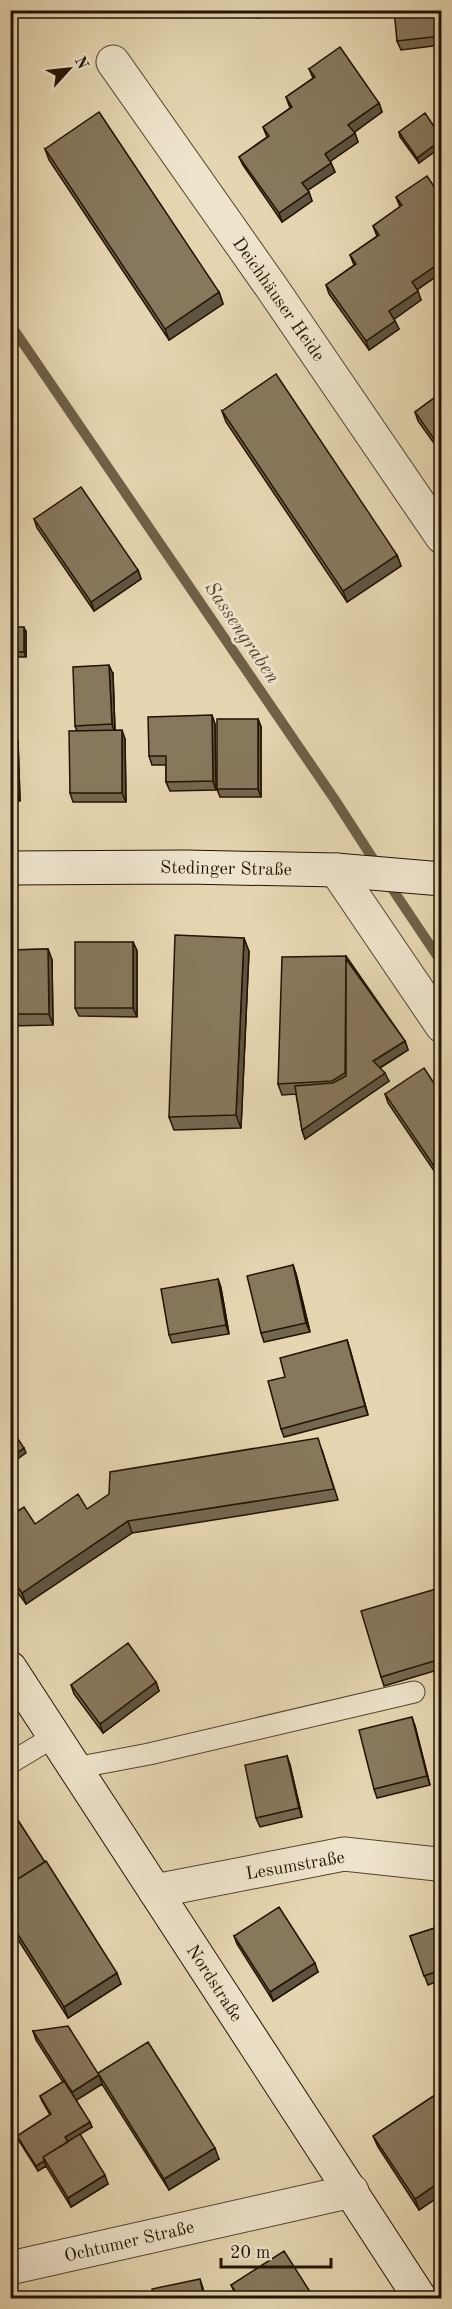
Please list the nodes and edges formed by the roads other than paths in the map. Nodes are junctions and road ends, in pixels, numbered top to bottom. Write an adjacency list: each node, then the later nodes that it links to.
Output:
1 (114, 62): 2 (street, Deichhäuser Heide)
2 (441, 537)
3 (10, 868): 4 (street, Stedinger Straße)
4 (348, 870): 5 (street, Stedinger Straße); 6 (street)
5 (441, 879)
6 (441, 1026)
7 (10, 1668): 9 (street, Nordstraße)
8 (414, 1692): 11 (lane)
9 (55, 1736): 10 (lane); 11 (street, Nordstraße)
10 (10, 1763)
11 (75, 1768): 13 (street, Nordstraße)
12 (437, 1864): 13 (street, Lesumstraße)
13 (155, 1891): 14 (street, Nordstraße)
14 (352, 2191): 15 (street, Ochtumer Straße); 16 (street, Nordstraße)
15 (10, 2268)
16 (420, 2298)

